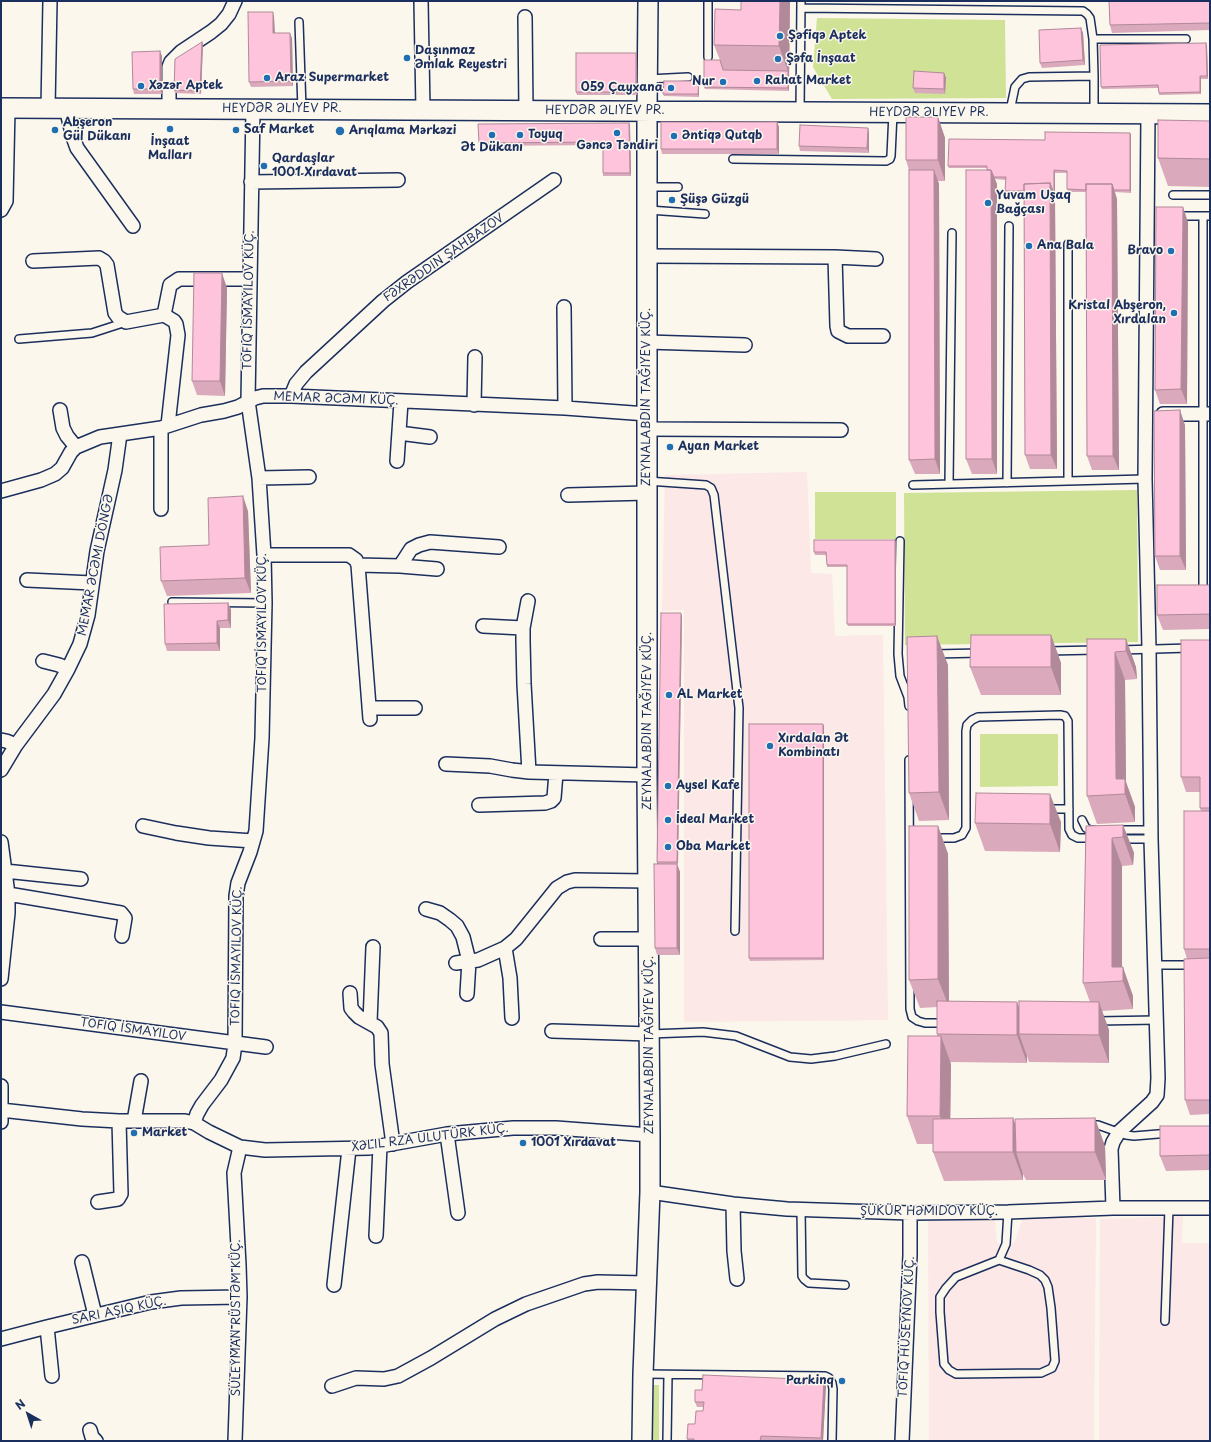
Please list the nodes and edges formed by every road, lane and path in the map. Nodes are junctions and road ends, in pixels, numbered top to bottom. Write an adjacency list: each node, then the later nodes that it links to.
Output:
1 (50, 1): 16 (street)
2 (235, 1): 17 (street)
3 (421, 1): 20 (street)
4 (648, 1): 14 (street)
5 (708, 1): 11 (lane)
6 (801, 4): 9 (lane); 23 (lane)
7 (525, 17): 21 (street)
8 (299, 22): 19 (lane)
9 (1093, 39): 10 (lane); 12 (lane)
10 (1186, 39)
11 (708, 57)
12 (1094, 76): 25 (lane); 26 (lane)
13 (688, 77): 14 (lane)
14 (648, 79): 22 (street)
15 (5, 108): 16 (street, HEYDƏR ƏLIYEV PR.); 37 (street)
16 (57, 108): 17 (street, HEYDƏR ƏLIYEV PR.); 42 (street)
17 (168, 109): 18 (street, HEYDƏR ƏLIYEV PR.)
18 (253, 109): 19 (street, HEYDƏR ƏLIYEV PR.); 32 (street)
19 (302, 110): 20 (street, HEYDƏR ƏLIYEV PR.)
20 (423, 110): 21 (street, HEYDƏR ƏLIYEV PR.)
21 (526, 111): 22 (street, HEYDƏR ƏLIYEV PR.)
22 (646, 111): 23 (street, HEYDƏR ƏLIYEV PR.); 33 (street)
23 (800, 112): 24 (street, HEYDƏR ƏLIYEV PR.)
24 (892, 113): 25 (street, HEYDƏR ƏLIYEV PR.); 29 (lane)
25 (1010, 114): 26 (street, HEYDƏR ƏLIYEV PR.)
26 (1094, 114): 27 (street, HEYDƏR ƏLIYEV PR.)
27 (1148, 114): 28 (street, HEYDƏR ƏLIYEV PR.); 65 (street)
28 (1210, 114)
29 (732, 159)
30 (398, 180): 32 (street)
31 (554, 180): 59 (street, FƏXRƏDDIN ŞAHBAZOV)
32 (251, 182): 50 (street)
33 (646, 187): 34 (lane); 38 (street)
34 (678, 187)
35 (1172, 195): 36 (lane)
36 (1210, 195)
37 (1, 210)
38 (646, 210): 39 (lane); 46 (street)
39 (705, 214)
40 (1171, 216): 41 (lane)
41 (1206, 216): 66 (lane)
42 (134, 226)
43 (1009, 226): 79 (lane)
44 (952, 233): 80 (lane)
45 (1068, 244): 78 (lane)
46 (646, 256): 47 (street); 56 (street)
47 (835, 257): 48 (street); 54 (street)
48 (876, 259)
49 (33, 261): 53 (street)
50 (250, 279): 52 (street); 60 (street)
51 (564, 307): 63 (street)
52 (164, 315): 53 (street); 68 (street)
53 (126, 322): 55 (lane)
54 (883, 336)
55 (19, 339)
56 (647, 342): 57 (street); 67 (street)
57 (745, 345)
58 (475, 357): 62 (street)
59 (292, 396): 60 (street, MEMAR ƏCƏMI KÜÇ.); 61 (street, MEMAR ƏCƏMI KÜÇ.)
60 (248, 401): 68 (street, MEMAR ƏCƏMI KÜÇ.); 76 (street)
61 (401, 402): 62 (street, MEMAR ƏCƏMI KÜÇ.); 70 (street)
62 (474, 405): 63 (street, MEMAR ƏCƏMI KÜÇ.)
63 (565, 408): 67 (street, MEMAR ƏCƏMI KÜÇ.)
64 (60, 410): 73 (street)
65 (1145, 414): 66 (street); 77 (street)
66 (1207, 414): 86 (lane)
67 (647, 422): 69 (street, MEMAR ƏCƏMI KÜÇ.); 82 (street)
68 (164, 426): 71 (street, MEMAR ƏCƏMI KÜÇ.); 85 (street)
69 (841, 430)
70 (399, 433): 72 (street); 74 (street)
71 (120, 434): 73 (street, MEMAR ƏCƏMI KÜÇ.); 94 (street, MEMAR ƏCƏMI DÖNGƏ)
72 (430, 437)
73 (76, 447): 83 (street)
74 (397, 461)
75 (308, 477): 76 (street)
76 (259, 478): 89 (street)
77 (1145, 479): 78 (lane); 103 (street)
78 (1068, 481): 79 (lane)
79 (1007, 483): 80 (lane)
80 (948, 484): 81 (lane)
81 (913, 485)
82 (647, 487): 84 (street); 122 (street); 142 (lane)
83 (1, 491)
84 (568, 495)
85 (161, 509)
86 (1207, 523): 95 (lane)
87 (900, 541): 108 (lane)
88 (499, 547): 91 (street)
89 (264, 555): 90 (street); 99 (street)
90 (358, 565): 91 (street); 113 (street)
91 (400, 566): 92 (street)
92 (437, 569)
93 (27, 580): 94 (street)
94 (92, 583): 112 (street, MEMAR ƏCƏMI DÖNGƏ)
95 (1207, 590): 96 (lane)
96 (1195, 591)
97 (528, 601): 101 (street)
98 (172, 602): 99 (lane)
99 (265, 603): 134 (street)
100 (483, 626): 101 (street)
101 (523, 628): 120 (street)
102 (1195, 648): 103 (lane)
103 (1149, 649): 105 (lane); 130 (street)
104 (1102, 650): 106 (lane)
105 (1110, 650)
106 (1039, 651)
107 (984, 652): 110 (lane)
108 (898, 654): 109 (lane); 114 (lane)
109 (906, 654)
110 (930, 654)
111 (43, 661): 112 (street)
112 (68, 669): 116 (street, MEMAR ƏCƏMI DÖNGƏ)
113 (415, 708)
114 (909, 714)
115 (1, 740): 116 (street)
116 (16, 745): 119 (street, MEMAR ƏCƏMI DÖNGƏ)
117 (909, 753): 133 (lane)
118 (446, 764): 120 (street)
119 (1, 770)
120 (529, 772): 121 (street)
121 (556, 772): 122 (street); 123 (street)
122 (648, 775): 138 (street)
123 (479, 805)
124 (1069, 809): 125 (lane); 127 (lane); 131 (lane)
125 (967, 810): 126 (lane); 133 (lane)
126 (975, 810)
127 (1038, 810)
128 (1082, 820): 130 (lane)
129 (143, 826): 134 (street)
130 (1151, 835): 132 (lane); 149 (street)
131 (1100, 838)
132 (1114, 838)
133 (917, 839): 159 (lane)
134 (253, 841): 162 (street)
135 (1, 842): 136 (street)
136 (5, 871): 137 (street); 139 (street)
137 (81, 879)
138 (648, 881): 145 (street); 147 (street)
139 (8, 894): 141 (street); 143 (street)
140 (426, 909): 148 (street)
141 (4, 924): 151 (street)
142 (735, 931)
143 (122, 936)
144 (601, 939): 145 (street)
145 (649, 939): 161 (street)
146 (373, 947): 158 (street)
147 (505, 948): 148 (street); 155 (street)
148 (462, 962): 153 (street)
149 (1155, 965): 150 (lane); 156 (street)
150 (1210, 965)
151 (1, 977)
152 (350, 993): 158 (street)
153 (467, 994)
154 (1, 1012): 162 (street)
155 (512, 1018)
156 (1157, 1020): 157 (lane); 172 (street)
157 (1093, 1021)
158 (370, 1022): 176 (street)
159 (957, 1023)
160 (552, 1031): 161 (street)
161 (650, 1034): 163 (lane); 175 (street)
162 (235, 1044): 164 (street); 170 (street)
163 (886, 1044)
164 (266, 1047)
165 (141, 1081): 169 (street)
166 (1, 1086): 167 (street)
167 (1, 1114): 168 (street, XƏLIL RZA ULUTÜRK KÜÇ.)
168 (119, 1121): 169 (street, XƏLIL RZA ULUTÜRK KÜÇ.); 181 (street)
169 (134, 1121): 170 (street, XƏLIL RZA ULUTÜRK KÜÇ.)
170 (194, 1123): 178 (street, XƏLIL RZA ULUTÜRK KÜÇ.)
171 (1081, 1125): 172 (lane)
172 (1119, 1132): 173 (lane); 183 (street)
173 (1179, 1132)
174 (447, 1134): 175 (street, XƏLIL RZA ULUTÜRK KÜÇ.); 176 (street, XƏLIL RZA ULUTÜRK KÜÇ.); 189 (street)
175 (650, 1134): 180 (street)
176 (393, 1144): 177 (street, XƏLIL RZA ULUTÜRK KÜÇ.)
177 (380, 1146): 179 (street, XƏLIL RZA ULUTÜRK KÜÇ.); 190 (street)
178 (240, 1148): 179 (street, XƏLIL RZA ULUTÜRK KÜÇ.); 197 (street, SÜLEYMAN RÜSTƏM KÜÇ.)
179 (349, 1148): 195 (street)
180 (650, 1192): 182 (street, ŞÜKÜR HƏMIDOV KÜÇ.); 194 (street)
181 (98, 1202)
182 (733, 1204): 186 (street, ŞÜKÜR HƏMIDOV KÜÇ.); 193 (street)
183 (1113, 1208): 184 (street, ŞÜKÜR HƏMIDOV KÜÇ.); 187 (street, ŞÜKÜR HƏMIDOV KÜÇ.)
184 (1169, 1208): 185 (street, ŞÜKÜR HƏMIDOV KÜÇ.); 199 (lane)
185 (1210, 1208)
186 (801, 1210): 188 (street, ŞÜKÜR HƏMIDOV KÜÇ.); 196 (lane)
187 (1008, 1212): 188 (street, ŞÜKÜR HƏMIDOV KÜÇ.); 191 (lane)
188 (910, 1213): 210 (street, TOFIQ HÜSEYNOV KÜÇ.)
189 (458, 1214)
190 (376, 1236)
191 (999, 1260): 191 (lane)
192 (82, 1262): 198 (street)
193 (737, 1279)
194 (646, 1283): 202 (street); 205 (street)
195 (334, 1285)
196 (845, 1285)
197 (240, 1297): 198 (street); 206 (street, SÜLEYMAN RÜSTƏM KÜÇ.)
198 (95, 1315): 200 (street)
199 (1165, 1321)
200 (47, 1327): 201 (street); 204 (street)
201 (1, 1339)
202 (643, 1374): 203 (lane); 207 (street)
203 (668, 1375): 208 (lane); 209 (lane)
204 (52, 1376)
205 (332, 1386)
206 (235, 1441)
207 (642, 1441)
208 (666, 1441)
209 (832, 1441)
210 (902, 1441)

